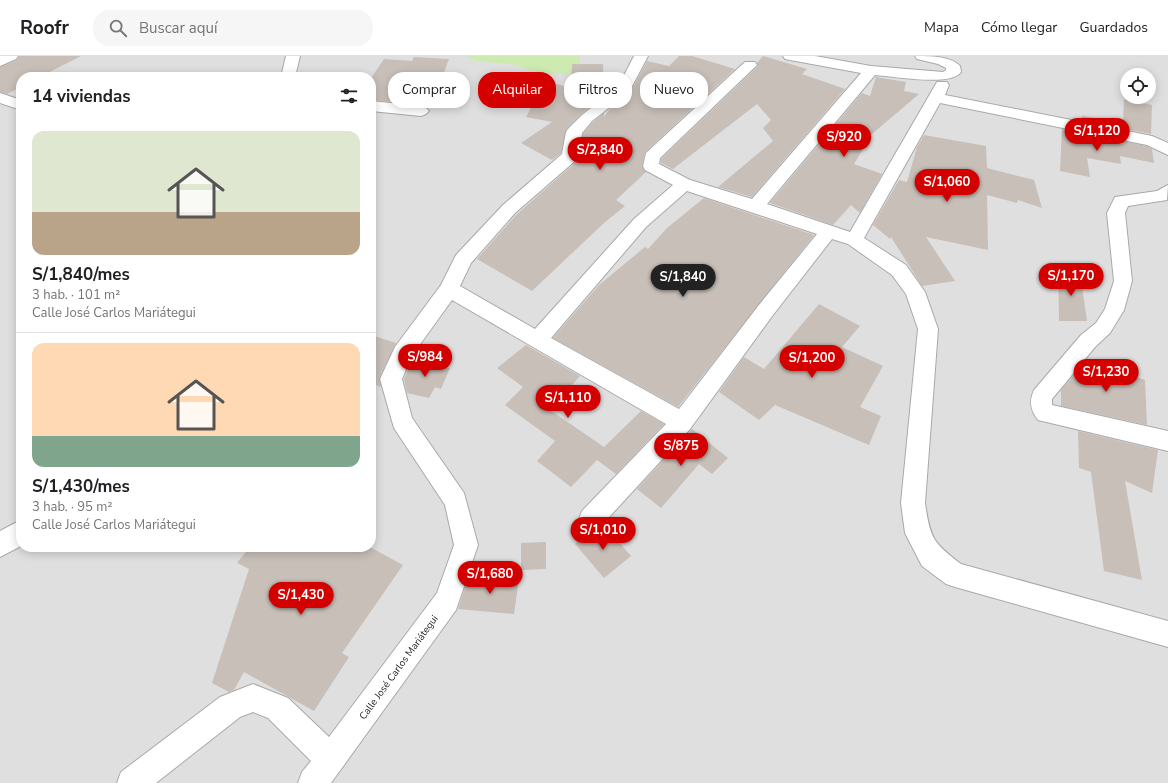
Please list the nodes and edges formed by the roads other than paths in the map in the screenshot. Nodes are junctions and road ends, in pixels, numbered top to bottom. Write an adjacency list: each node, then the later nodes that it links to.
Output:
1 (11, 56): 6 (street)
2 (293, 56): 9 (street)
3 (641, 56): 22 (street, Calle José Carlos Mariátegui)
4 (790, 56): 8 (street)
5 (922, 56): 10 (street)
6 (0, 62)
7 (750, 65): 17 (street)
8 (871, 70): 10 (street); 19 (street)
9 (289, 72)
10 (945, 76): 12 (street)
11 (0, 98): 13 (street)
12 (936, 98): 16 (street); 21 (street)
13 (16, 103)
14 (376, 106): 15 (street)
15 (421, 111)
16 (1168, 150)
17 (684, 184): 19 (street); 23 (street)
18 (1168, 191): 25 (street)
19 (756, 206): 20 (street)
20 (828, 232): 21 (street); 24 (street)
21 (854, 240): 29 (street)
22 (449, 289): 23 (street); 30 (street, Calle José Carlos Mariátegui)
23 (538, 338): 24 (street)
24 (682, 422): 26 (street)
25 (1168, 441)
26 (591, 519)
27 (16, 535): 28 (street)
28 (0, 546)
29 (1168, 634)
30 (330, 759): 31 (street); 32 (street, Calle José Carlos Mariátegui)
31 (132, 783)
32 (313, 783)

